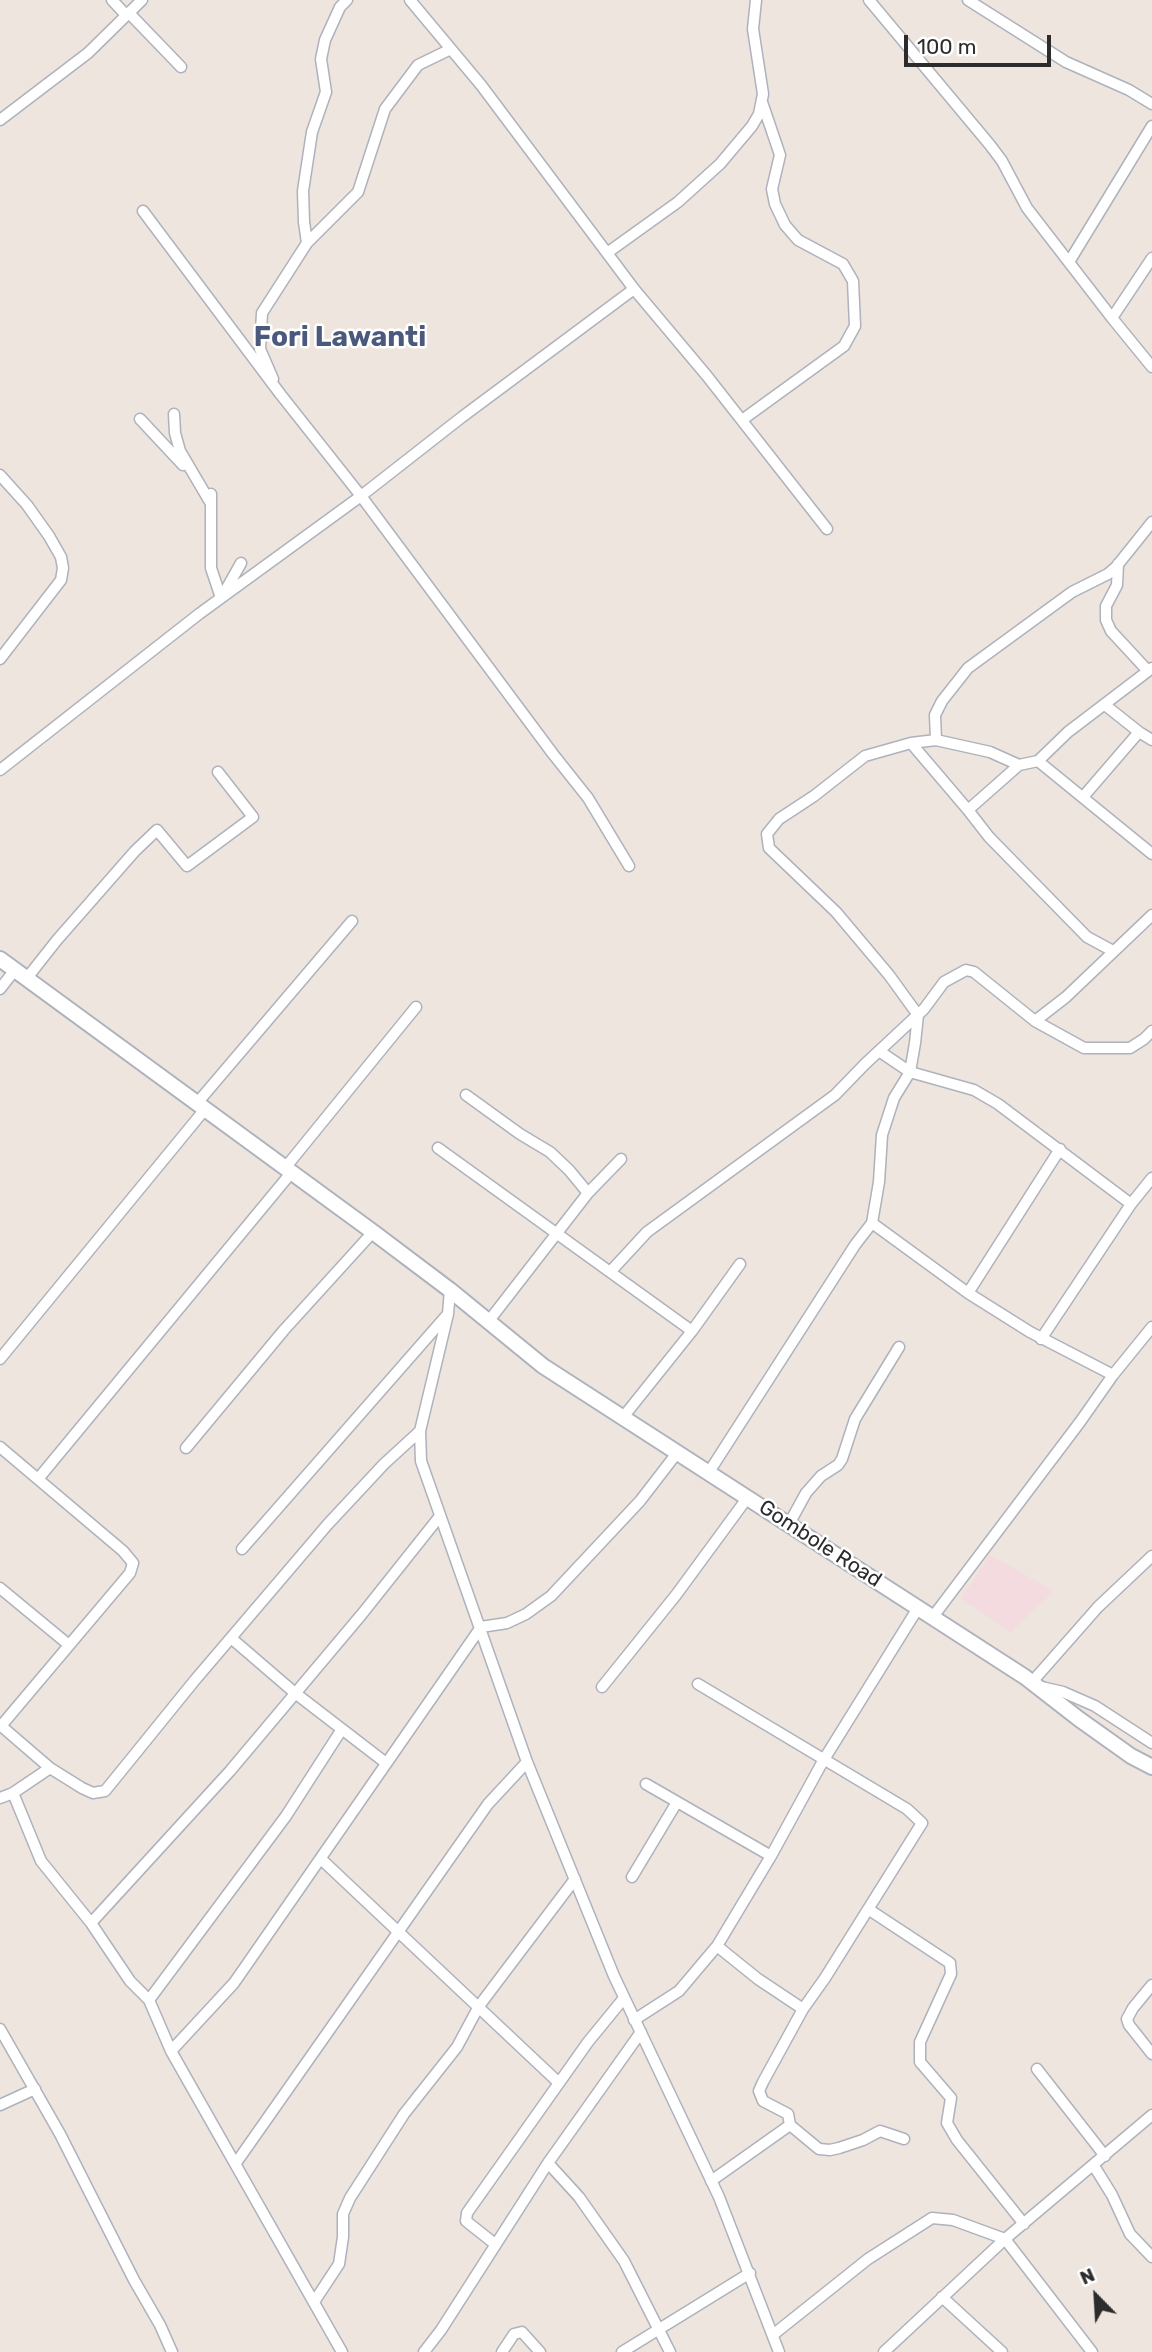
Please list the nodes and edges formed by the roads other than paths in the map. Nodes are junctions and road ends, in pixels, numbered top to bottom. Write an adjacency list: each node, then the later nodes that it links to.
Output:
1 (112, 0): 8 (street)
2 (142, 0): 8 (street)
3 (347, 0): 16 (street)
4 (410, 0): 9 (street)
5 (756, 0): 11 (street)
6 (869, 0): 19 (street)
7 (968, 0): 12 (street)
8 (128, 14): 10 (street); 13 (street)
9 (451, 49): 16 (street); 17 (street)
10 (181, 67)
11 (762, 102): 17 (street); 26 (street)
12 (1152, 104)
13 (0, 120)
14 (1152, 126): 19 (street)
15 (143, 211): 23 (street)
16 (307, 243): 23 (street)
17 (607, 253): 20 (street)
18 (1152, 258): 21 (street)
19 (1069, 262): 21 (street)
20 (634, 289): 26 (street); 29 (street)
21 (1112, 318): 22 (street)
22 (1152, 367)
23 (281, 395): 29 (street)
24 (174, 414): 27 (street)
25 (140, 419): 27 (street)
26 (742, 420): 31 (street)
27 (193, 476): 34 (street)
28 (1, 477): 35 (street)
29 (361, 496): 34 (street); 49 (street)
30 (1152, 522): 33 (street)
31 (827, 529)
32 (241, 563): 34 (street)
33 (1118, 564): 36 (street); 39 (street)
34 (221, 598): 44 (street)
35 (0, 659)
36 (1150, 670): 37 (street)
37 (1105, 705): 38 (street); 42 (street)
38 (1139, 732): 40 (street); 46 (street)
39 (936, 740): 41 (street); 43 (street)
40 (1152, 740)
41 (911, 743): 47 (street); 57 (street)
42 (1038, 761): 43 (street); 46 (street)
43 (1019, 765): 47 (street)
44 (0, 770)
45 (218, 772): 54 (street)
46 (1083, 797): 48 (street)
47 (968, 810): 52 (street)
48 (1152, 854)
49 (629, 866)
50 (1152, 915): 52 (street)
51 (352, 921): 63 (street)
52 (1112, 951): 58 (street)
53 (0, 959): 54 (street, Gombole Road)
54 (21, 974): 55 (street); 63 (street, Gombole Road)
55 (0, 989)
56 (416, 1007): 67 (street)
57 (918, 1015): 58 (street); 60 (street); 61 (street)
58 (1035, 1021): 59 (street)
59 (1152, 1031)
60 (879, 1051): 61 (street); 75 (street)
61 (910, 1072): 65 (street); 71 (street)
62 (466, 1095): 69 (street)
63 (202, 1105): 67 (street, Gombole Road); 84 (street)
64 (438, 1148): 73 (street)
65 (1060, 1149): 70 (street); 77 (street)
66 (621, 1160): 69 (street)
67 (288, 1171): 72 (street, Gombole Road); 92 (street)
68 (1152, 1178): 70 (street)
69 (588, 1193): 73 (street)
70 (1131, 1204): 82 (street)
71 (872, 1223): 77 (street); 91 (street)
72 (373, 1232): 76 (street, Gombole Road); 89 (street)
73 (558, 1233): 75 (street); 79 (street)
74 (740, 1264): 81 (street)
75 (611, 1271): 81 (street)
76 (450, 1290): 78 (street); 79 (street, Gombole Road)
77 (968, 1293): 82 (street)
78 (448, 1314): 87 (street); 96 (street)
79 (488, 1322): 86 (street, Gombole Road)
80 (1152, 1327): 85 (street)
81 (692, 1331): 86 (street)
82 (1041, 1339): 85 (street)
83 (899, 1347): 95 (street)
84 (0, 1359)
85 (1113, 1375): 100 (street)
86 (624, 1416): 90 (street, Gombole Road)
87 (420, 1431): 94 (street); 102 (street)
88 (0, 1447): 92 (street)
89 (186, 1448)
90 (677, 1453): 91 (street, Gombole Road); 101 (street)
91 (709, 1472): 93 (street, Gombole Road)
92 (38, 1479): 103 (street)
93 (748, 1497): 95 (street, Gombole Road); 106 (street)
94 (440, 1516): 101 (street); 107 (street)
95 (789, 1524): 99 (street, Gombole Road)
96 (242, 1549)
97 (1152, 1556): 105 (street)
98 (0, 1588): 103 (street)
99 (918, 1608): 100 (street, Gombole Road); 111 (street)
100 (932, 1618): 105 (street, Gombole Road)
101 (481, 1627): 112 (street); 113 (street)
102 (231, 1638): 107 (street); 115 (street)
103 (69, 1645): 108 (street)
104 (698, 1684): 111 (street)
105 (1035, 1684): 110 (street); 114 (street, Gombole Road)
106 (602, 1687)
107 (295, 1692): 109 (street); 125 (street)
108 (1, 1726): 115 (street)
109 (342, 1729): 113 (street); 130 (street)
110 (1152, 1743)
111 (823, 1761): 120 (street); 124 (street)
112 (527, 1762): 123 (street); 126 (street)
113 (386, 1763): 121 (street)
114 (1152, 1767)
115 (50, 1768): 117 (street)
116 (646, 1784): 119 (street)
117 (13, 1793): 118 (street); 125 (street)
118 (0, 1798)
119 (677, 1802): 120 (street); 122 (street)
120 (771, 1856): 127 (street)
121 (321, 1859): 126 (street); 136 (street)
122 (632, 1877)
123 (575, 1879): 129 (street); 131 (street)
124 (868, 1909): 132 (street); 150 (street)
125 (91, 1923): 130 (street)
126 (398, 1931): 131 (street); 146 (street)
127 (717, 1945): 132 (street); 133 (street)
128 (1152, 1985): 137 (street)
129 (624, 1998): 133 (street); 139 (street)
130 (149, 2000): 136 (street)
131 (479, 2006): 139 (street); 156 (street)
132 (803, 2009): 143 (street)
133 (634, 2020): 135 (street)
134 (0, 2029): 140 (street)
135 (641, 2032): 147 (street); 149 (street)
136 (171, 2051): 146 (street)
137 (1152, 2054)
138 (1037, 2069): 145 (street)
139 (559, 2083): 152 (street)
140 (35, 2089): 141 (street); 159 (street)
141 (0, 2105)
142 (1152, 2115): 145 (street)
143 (790, 2125): 144 (street); 149 (street)
144 (904, 2139)
145 (1105, 2157): 148 (street)
146 (236, 2163): 156 (street)
147 (548, 2163): 152 (street); 157 (street)
148 (1094, 2166): 150 (street); 153 (street)
149 (711, 2181): 154 (street)
150 (1024, 2224): 151 (street)
151 (1005, 2239): 155 (street); 158 (street); 169 (street)
152 (495, 2244): 161 (street)
153 (1151, 2255)
154 (750, 2273): 157 (street); 158 (street)
155 (942, 2297): 167 (street); 168 (street)
156 (314, 2302): 160 (street)
157 (658, 2330): 164 (street); 165 (street)
158 (774, 2334): 166 (street)
159 (172, 2352)
160 (342, 2352)
161 (424, 2352)
162 (502, 2352): 163 (street)
163 (540, 2352)
164 (622, 2352)
165 (670, 2352)
166 (779, 2352)
167 (884, 2352)
168 (1002, 2352)
169 (1092, 2352)

